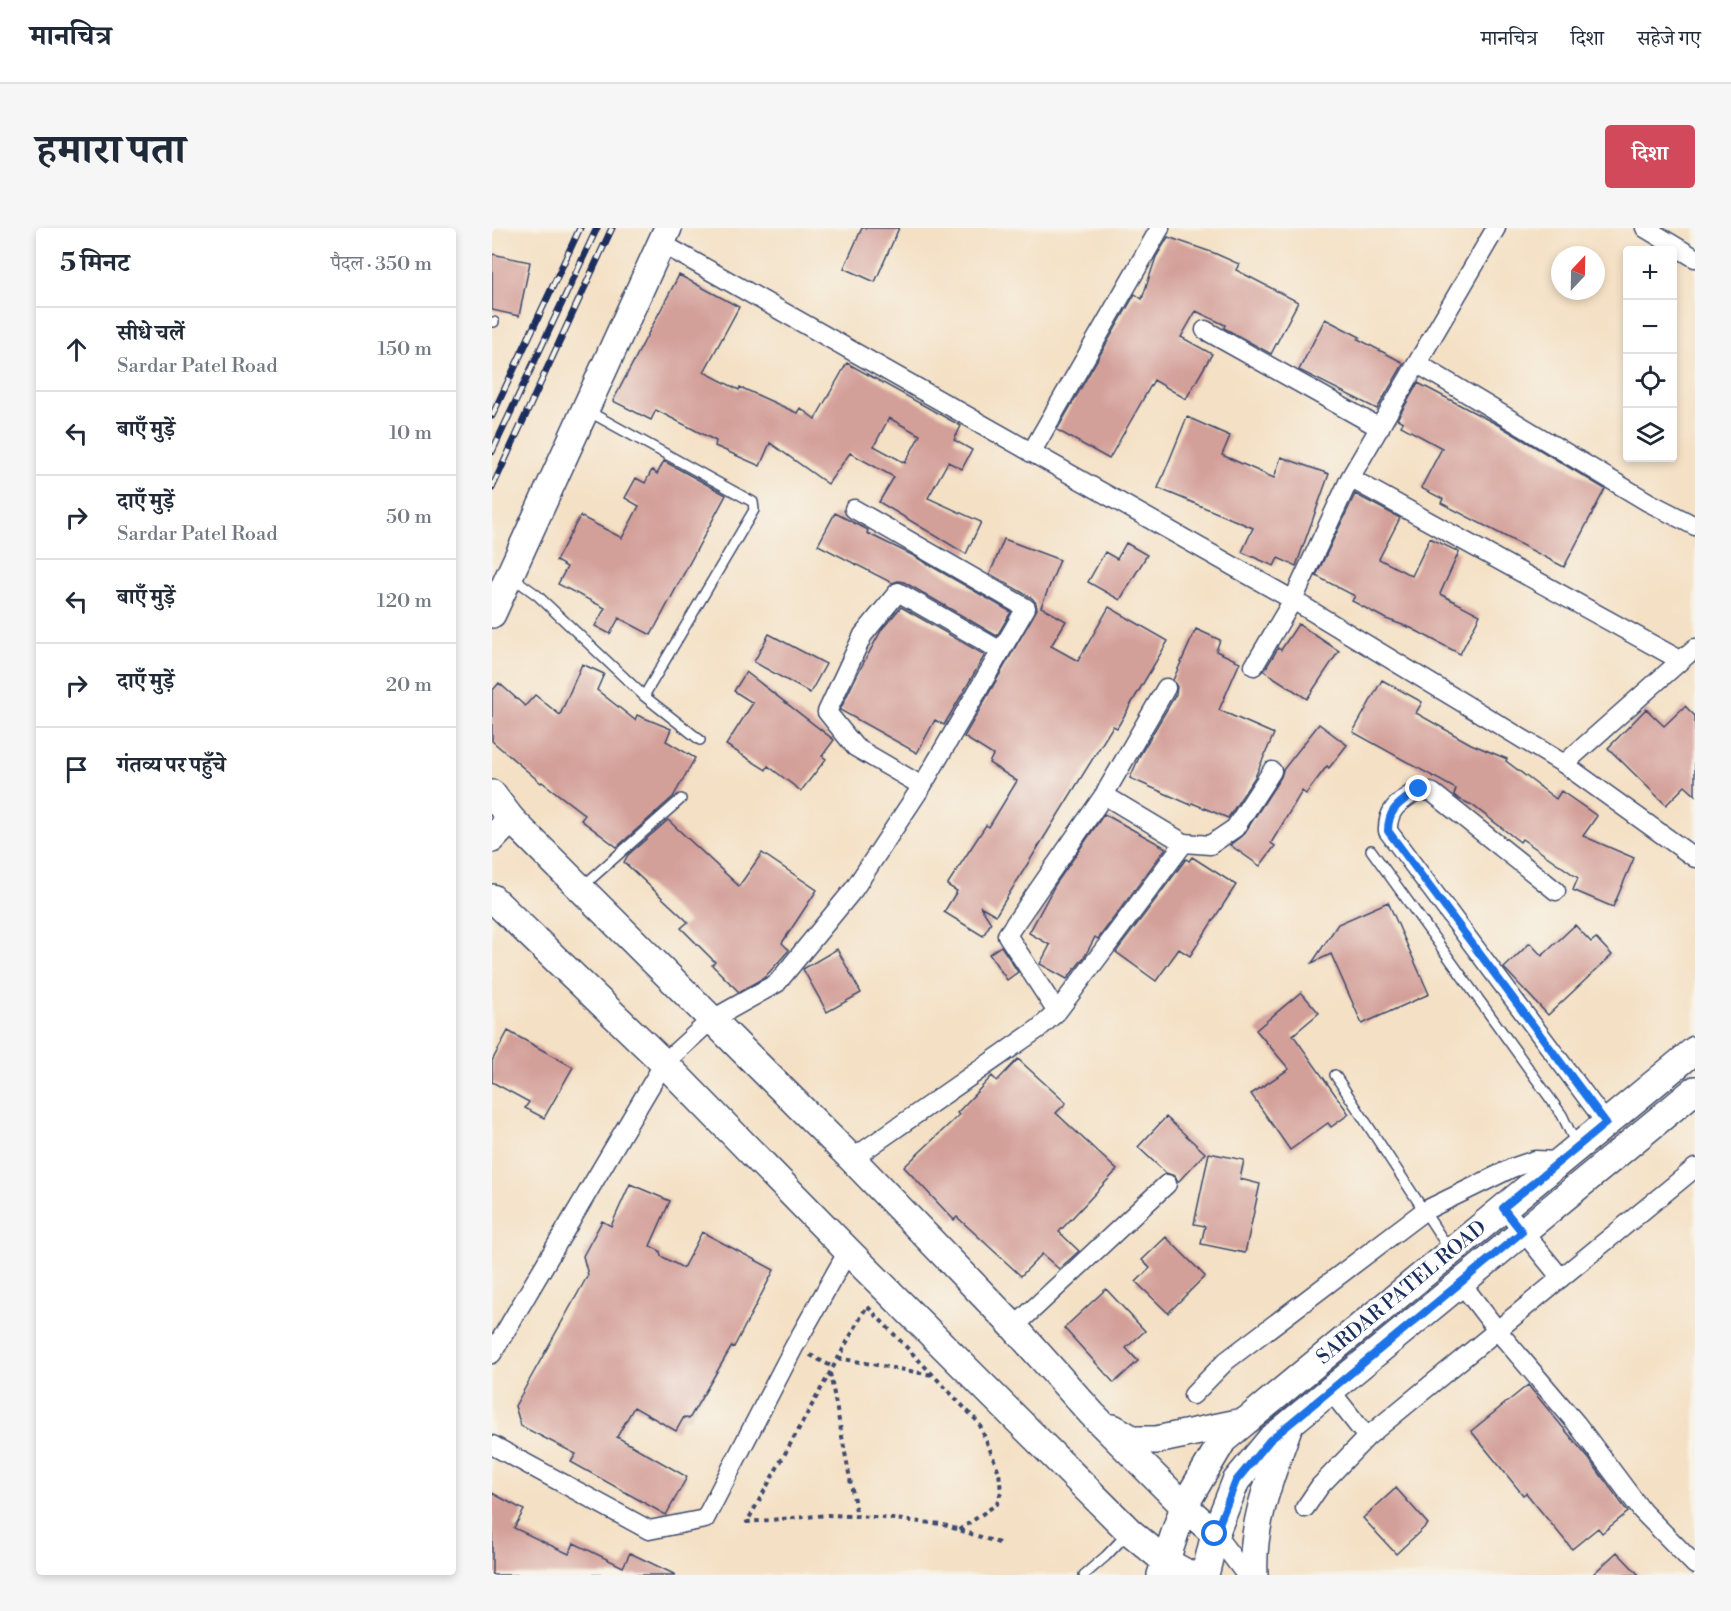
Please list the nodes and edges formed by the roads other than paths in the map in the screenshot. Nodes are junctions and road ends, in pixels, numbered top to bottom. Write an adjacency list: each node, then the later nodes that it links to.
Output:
1 (1160, 228): 10 (street)
2 (1496, 228): 7 (street)
3 (1644, 228): 5 (street)
4 (664, 236): 8 (street); 10 (street)
5 (1695, 258)
6 (1205, 330): 9 (street)
7 (1418, 364): 9 (street); 13 (street)
8 (584, 409): 14 (street); 22 (lane)
9 (1380, 428): 11 (street)
10 (1031, 453): 15 (street)
11 (1350, 478): 15 (street); 19 (street)
12 (854, 508): 18 (street)
13 (1695, 526)
14 (509, 576): 16 (street); 22 (lane)
15 (1293, 600): 20 (street); 24 (street)
16 (492, 614)
17 (1695, 648): 19 (street)
18 (1001, 651): 26 (street); 26 (street)
19 (1680, 660): 24 (street)
20 (1254, 666)
21 (1166, 687): 28 (street)
22 (644, 696): 23 (lane)
23 (700, 740)
24 (1564, 764): 34 (street)
25 (1272, 771): 32 (street)
26 (922, 786): 39 (street)
27 (492, 794): 30 (street)
28 (1104, 795): 32 (street); 38 (street)
29 (681, 799): 35 (lane)
30 (511, 819): 31 (street); 35 (street)
31 (492, 839)
32 (1184, 843): 38 (street)
33 (1371, 850): 46 (lane)
34 (1695, 858)
35 (581, 888): 39 (street)
36 (1556, 891): 44 (street)
37 (492, 898): 41 (street)
38 (1057, 1012): 45 (street)
39 (711, 1020): 41 (street); 45 (street)
40 (1695, 1050): 44 (street, SARDAR PATEL ROAD)
41 (664, 1063): 53 (street); 59 (street)
42 (1335, 1075): 51 (lane)
43 (1695, 1090): 49 (street, SARDAR PATEL ROAD)
44 (1606, 1123): 46 (street, SARDAR PATEL ROAD)
45 (852, 1159): 57 (street)
46 (1559, 1161): 49 (street); 50 (street, SARDAR PATEL ROAD); 51 (street)
47 (1695, 1168): 55 (street)
48 (1167, 1184): 57 (street)
49 (1561, 1200): 52 (street, SARDAR PATEL ROAD)
50 (1503, 1208): 52 (street); 54 (street, SARDAR PATEL ROAD)
51 (1424, 1211): 54 (lane); 61 (street)
52 (1522, 1232): 55 (street); 56 (street, SARDAR PATEL ROAD)
53 (848, 1251): 66 (street); 69 (street)
54 (1450, 1251): 63 (street, SARDAR PATEL ROAD)
55 (1561, 1278): 58 (street)
56 (1461, 1283): 58 (street); 60 (street, SARDAR PATEL ROAD)
57 (1014, 1327): 62 (street)
58 (1497, 1330): 65 (street); 71 (street)
59 (492, 1353)
60 (1330, 1390): 64 (street, SARDAR PATEL ROAD); 65 (street)
61 (1193, 1395)
62 (1092, 1414): 63 (street); 67 (street)
63 (1245, 1422): 67 (street, SARDAR PATEL ROAD)
64 (1290, 1424): 70 (street, SARDAR PATEL ROAD); 77 (street)
65 (1367, 1437): 68 (street)
66 (492, 1445)
67 (1184, 1506): 70 (street); 72 (street, SARDAR PATEL ROAD)
68 (1305, 1508)
69 (1129, 1531): 72 (street); 73 (lane)
70 (1215, 1534): 75 (street, SARDAR PATEL ROAD); 76 (street)
71 (1695, 1565)
72 (1163, 1568): 74 (street)
73 (1084, 1575)
74 (1190, 1575)
75 (1205, 1575)
76 (1246, 1575)
77 (1254, 1575)

